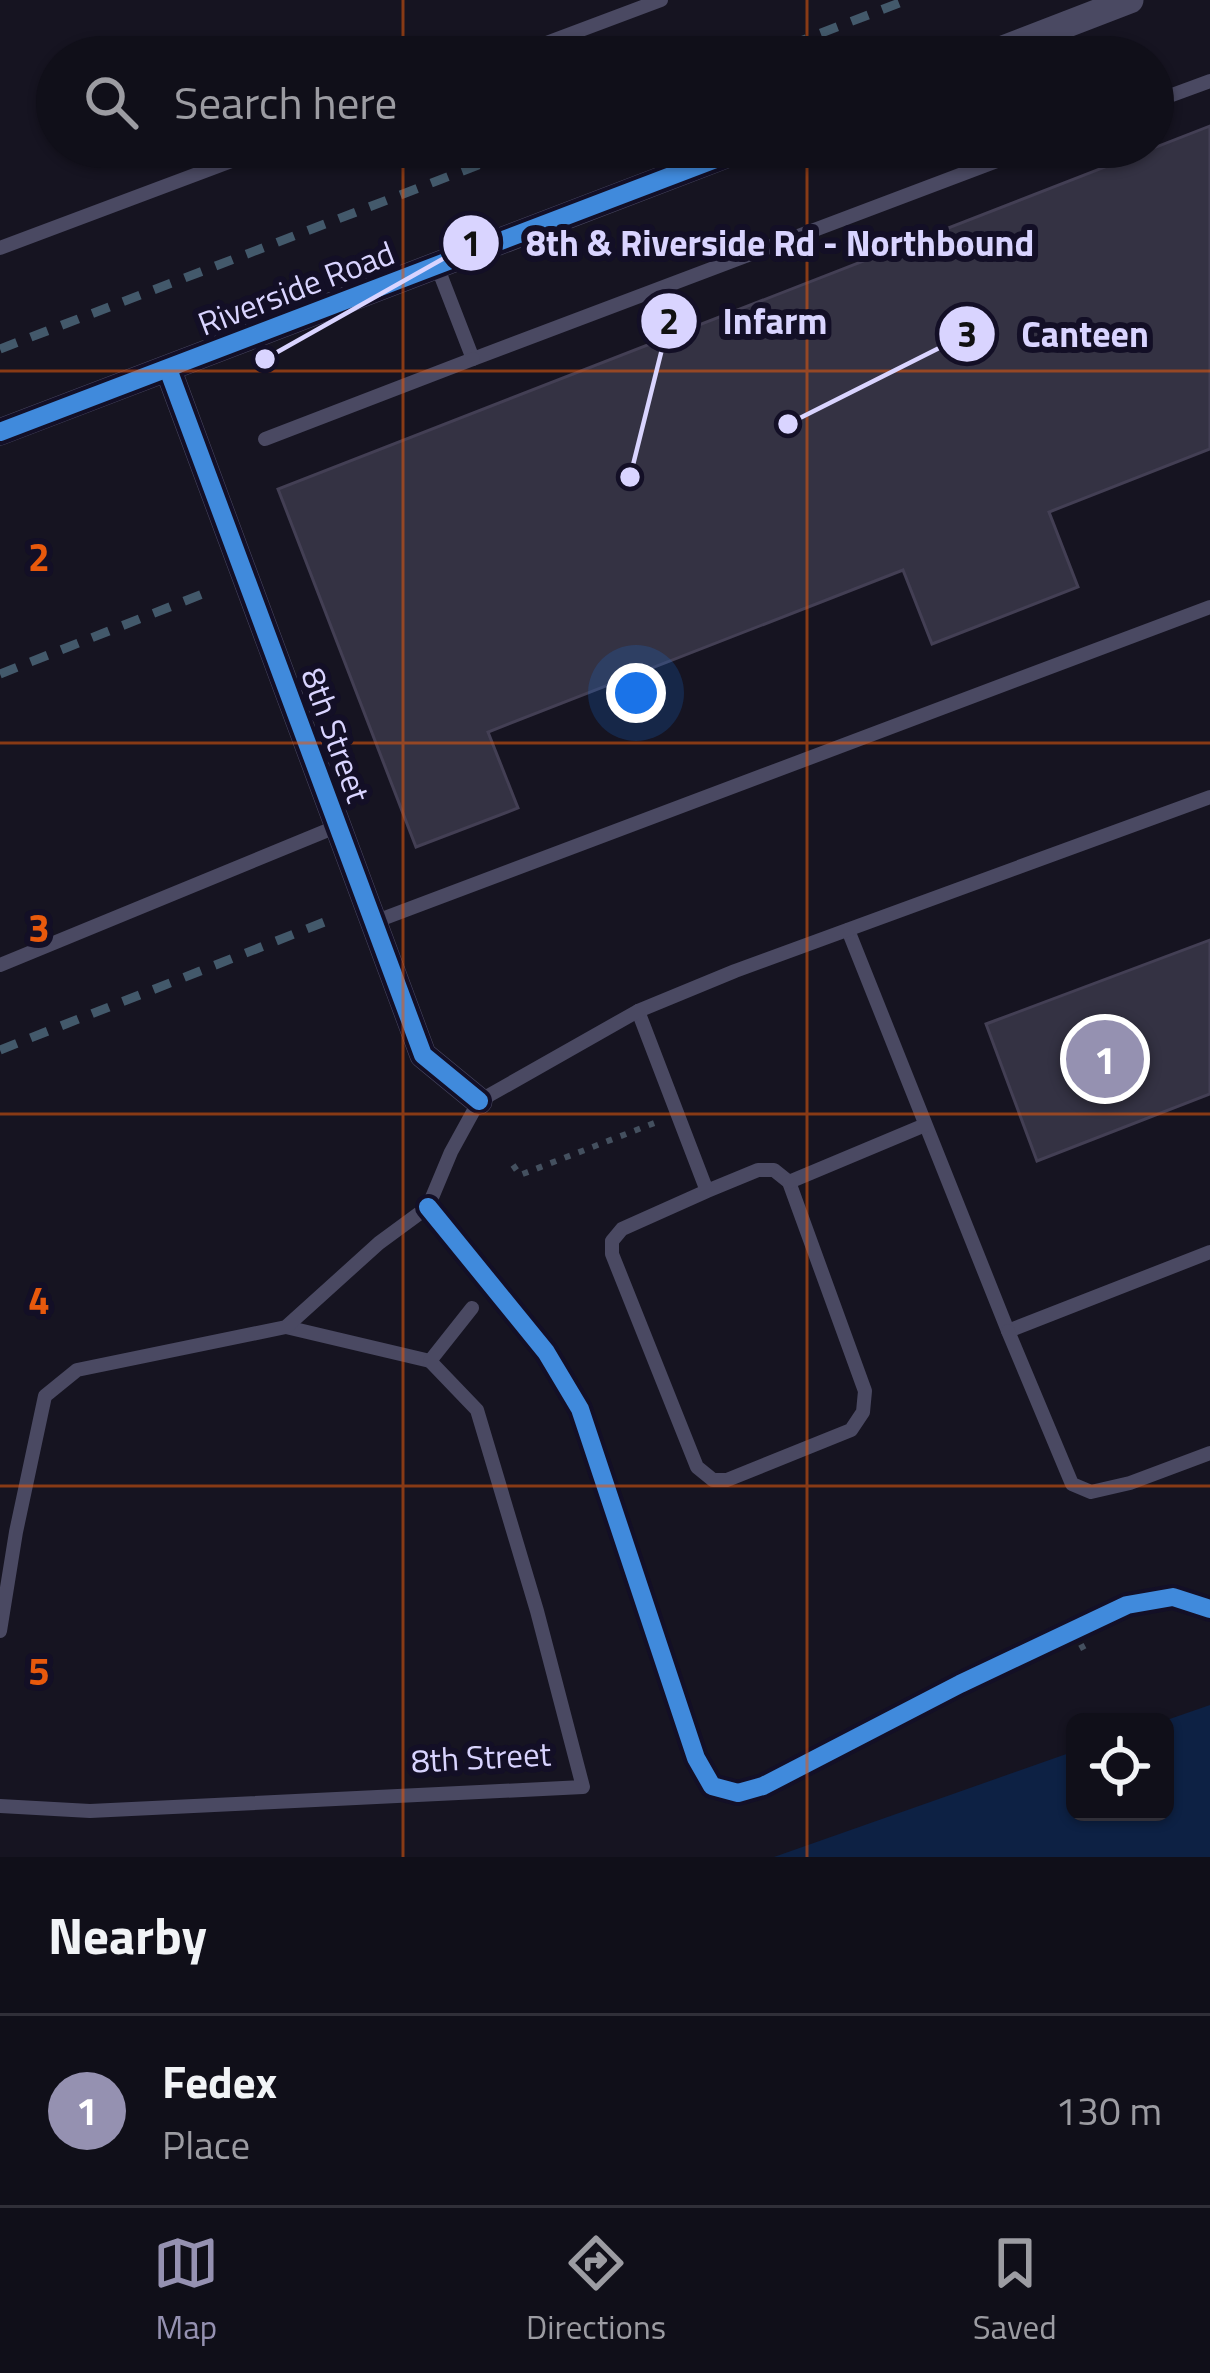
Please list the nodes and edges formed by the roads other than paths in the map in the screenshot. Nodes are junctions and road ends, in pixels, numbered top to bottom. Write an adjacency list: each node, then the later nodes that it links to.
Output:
1 (661, 0): 3 (lane)
2 (1130, 0): 4 (street)
3 (565, 36)
4 (1037, 36)
5 (1210, 81): 6 (lane)
6 (1174, 94)
7 (213, 168): 10 (lane)
8 (692, 168): 11 (street, Riverside Road)
9 (978, 168): 12 (lane)
10 (0, 248)
11 (436, 266): 12 (lane); 13 (street, Riverside Road)
12 (473, 358): 15 (lane)
13 (168, 369): 14 (street, Riverside Road); 18 (street, 8th Street)
14 (0, 433)
15 (266, 440)
16 (1210, 607): 19 (lane)
17 (1210, 797): 20 (lane)
18 (338, 826): 19 (street, 8th Street); 21 (lane)
19 (374, 922): 23 (street, 8th Street)
20 (848, 930): 22 (lane); 24 (lane)
21 (0, 965)
22 (638, 1011): 23 (lane); 26 (lane)
23 (478, 1101): 29 (lane)
24 (925, 1124): 25 (lane); 30 (lane)
25 (789, 1182): 26 (lane); 26 (lane)
26 (707, 1190)
27 (1210, 1252): 30 (lane)
28 (472, 1308): 31 (lane)
29 (286, 1327): 31 (lane); 33 (lane)
30 (1008, 1331): 32 (lane)
31 (430, 1361): 34 (lane, 8th Street)
32 (1210, 1453)
33 (0, 1630)
34 (0, 1806)

